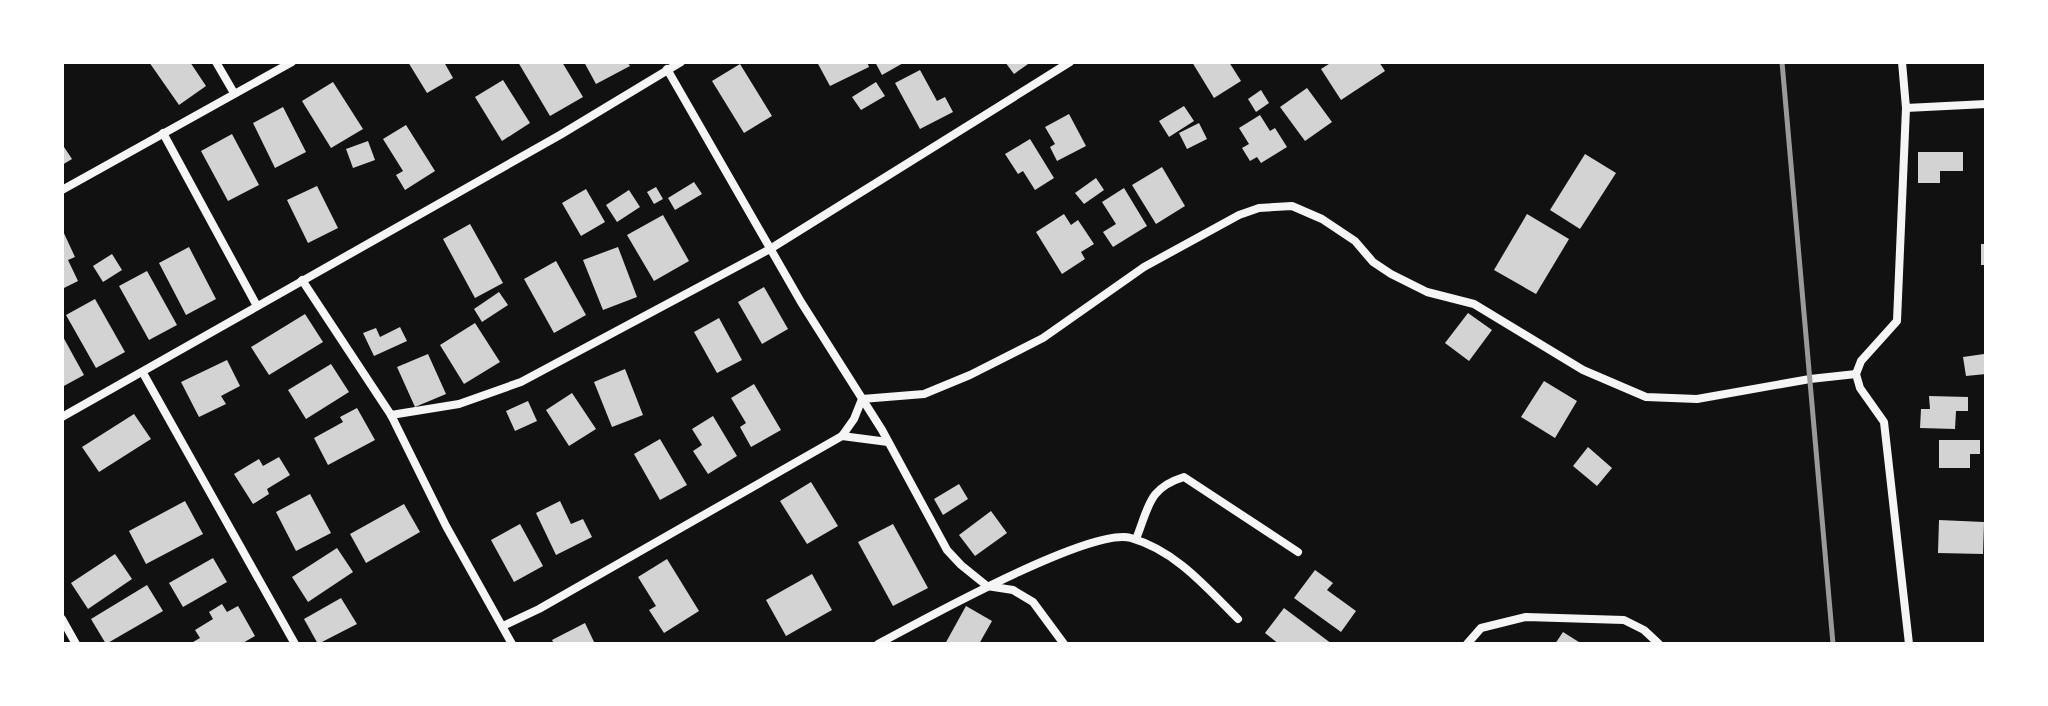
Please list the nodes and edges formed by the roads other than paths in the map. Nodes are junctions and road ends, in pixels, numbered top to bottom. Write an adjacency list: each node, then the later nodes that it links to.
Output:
1 (216, 62): 7 (street)
2 (292, 62): 7 (street)
3 (681, 62): 6 (street)
4 (1070, 62): 12 (street)
5 (1902, 62): 9 (street)
6 (667, 69): 12 (street); 13 (street)
7 (234, 93): 10 (street)
8 (1986, 104): 9 (street)
9 (1906, 108): 16 (street)
10 (163, 133): 11 (street); 14 (street)
11 (62, 190)
12 (770, 249): 17 (street); 18 (street)
13 (302, 280): 14 (street); 18 (street)
14 (257, 306): 15 (street)
15 (143, 373): 19 (street); 29 (street)
16 (1856, 374): 17 (street); 35 (street)
17 (862, 399): 20 (street); 21 (street)
18 (391, 415): 27 (street)
19 (62, 417)
20 (842, 436): 21 (street); 27 (street)
21 (888, 442): 24 (street)
22 (1136, 539): 23 (street); 24 (street); 26 (street)
23 (1298, 552)
24 (987, 586): 31 (street); 32 (street)
25 (62, 619): 28 (street)
26 (1238, 619)
27 (503, 626): 30 (street)
28 (76, 644)
29 (295, 644)
30 (512, 644)
31 (878, 644)
32 (1064, 644)
33 (1467, 644): 34 (street)
34 (1659, 644)
35 (1909, 644)

